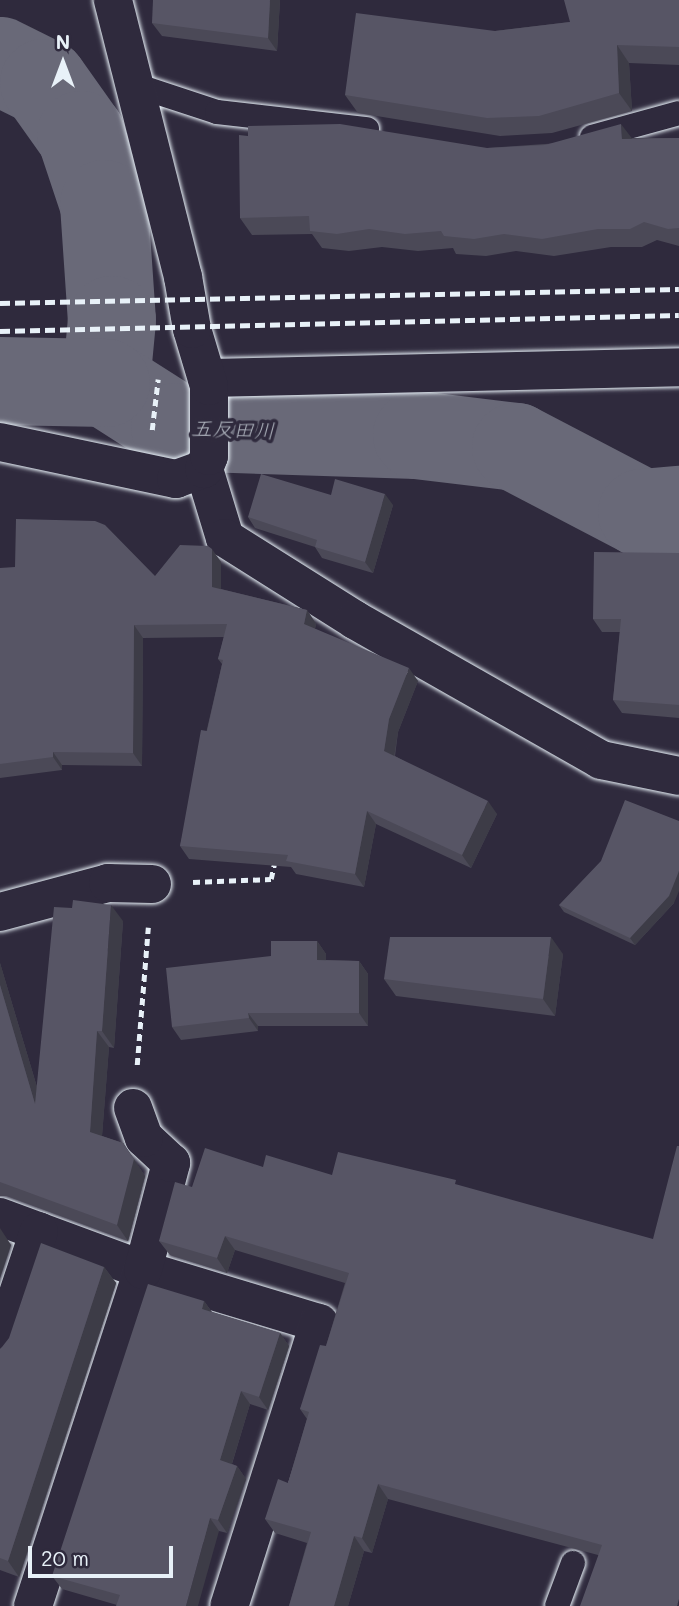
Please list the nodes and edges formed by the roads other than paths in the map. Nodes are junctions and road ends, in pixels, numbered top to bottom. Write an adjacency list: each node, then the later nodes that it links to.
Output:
1 (113, 0): 2 (street)
2 (135, 85): 4 (lane); 7 (street)
3 (679, 113): 5 (lane)
4 (392, 133)
5 (567, 144)
6 (679, 367): 7 (street)
7 (208, 382): 9 (street)
8 (0, 443): 9 (street)
9 (206, 462): 10 (street)
10 (679, 776)
11 (152, 884): 12 (street)
12 (0, 912)
13 (133, 1108): 16 (street)
14 (0, 1217): 15 (street)
15 (39, 1231): 16 (street); 17 (street)
16 (143, 1270): 19 (street); 20 (street)
17 (0, 1347)
18 (573, 1563): 21 (lane)
19 (33, 1606)
20 (229, 1606)
21 (557, 1606)

